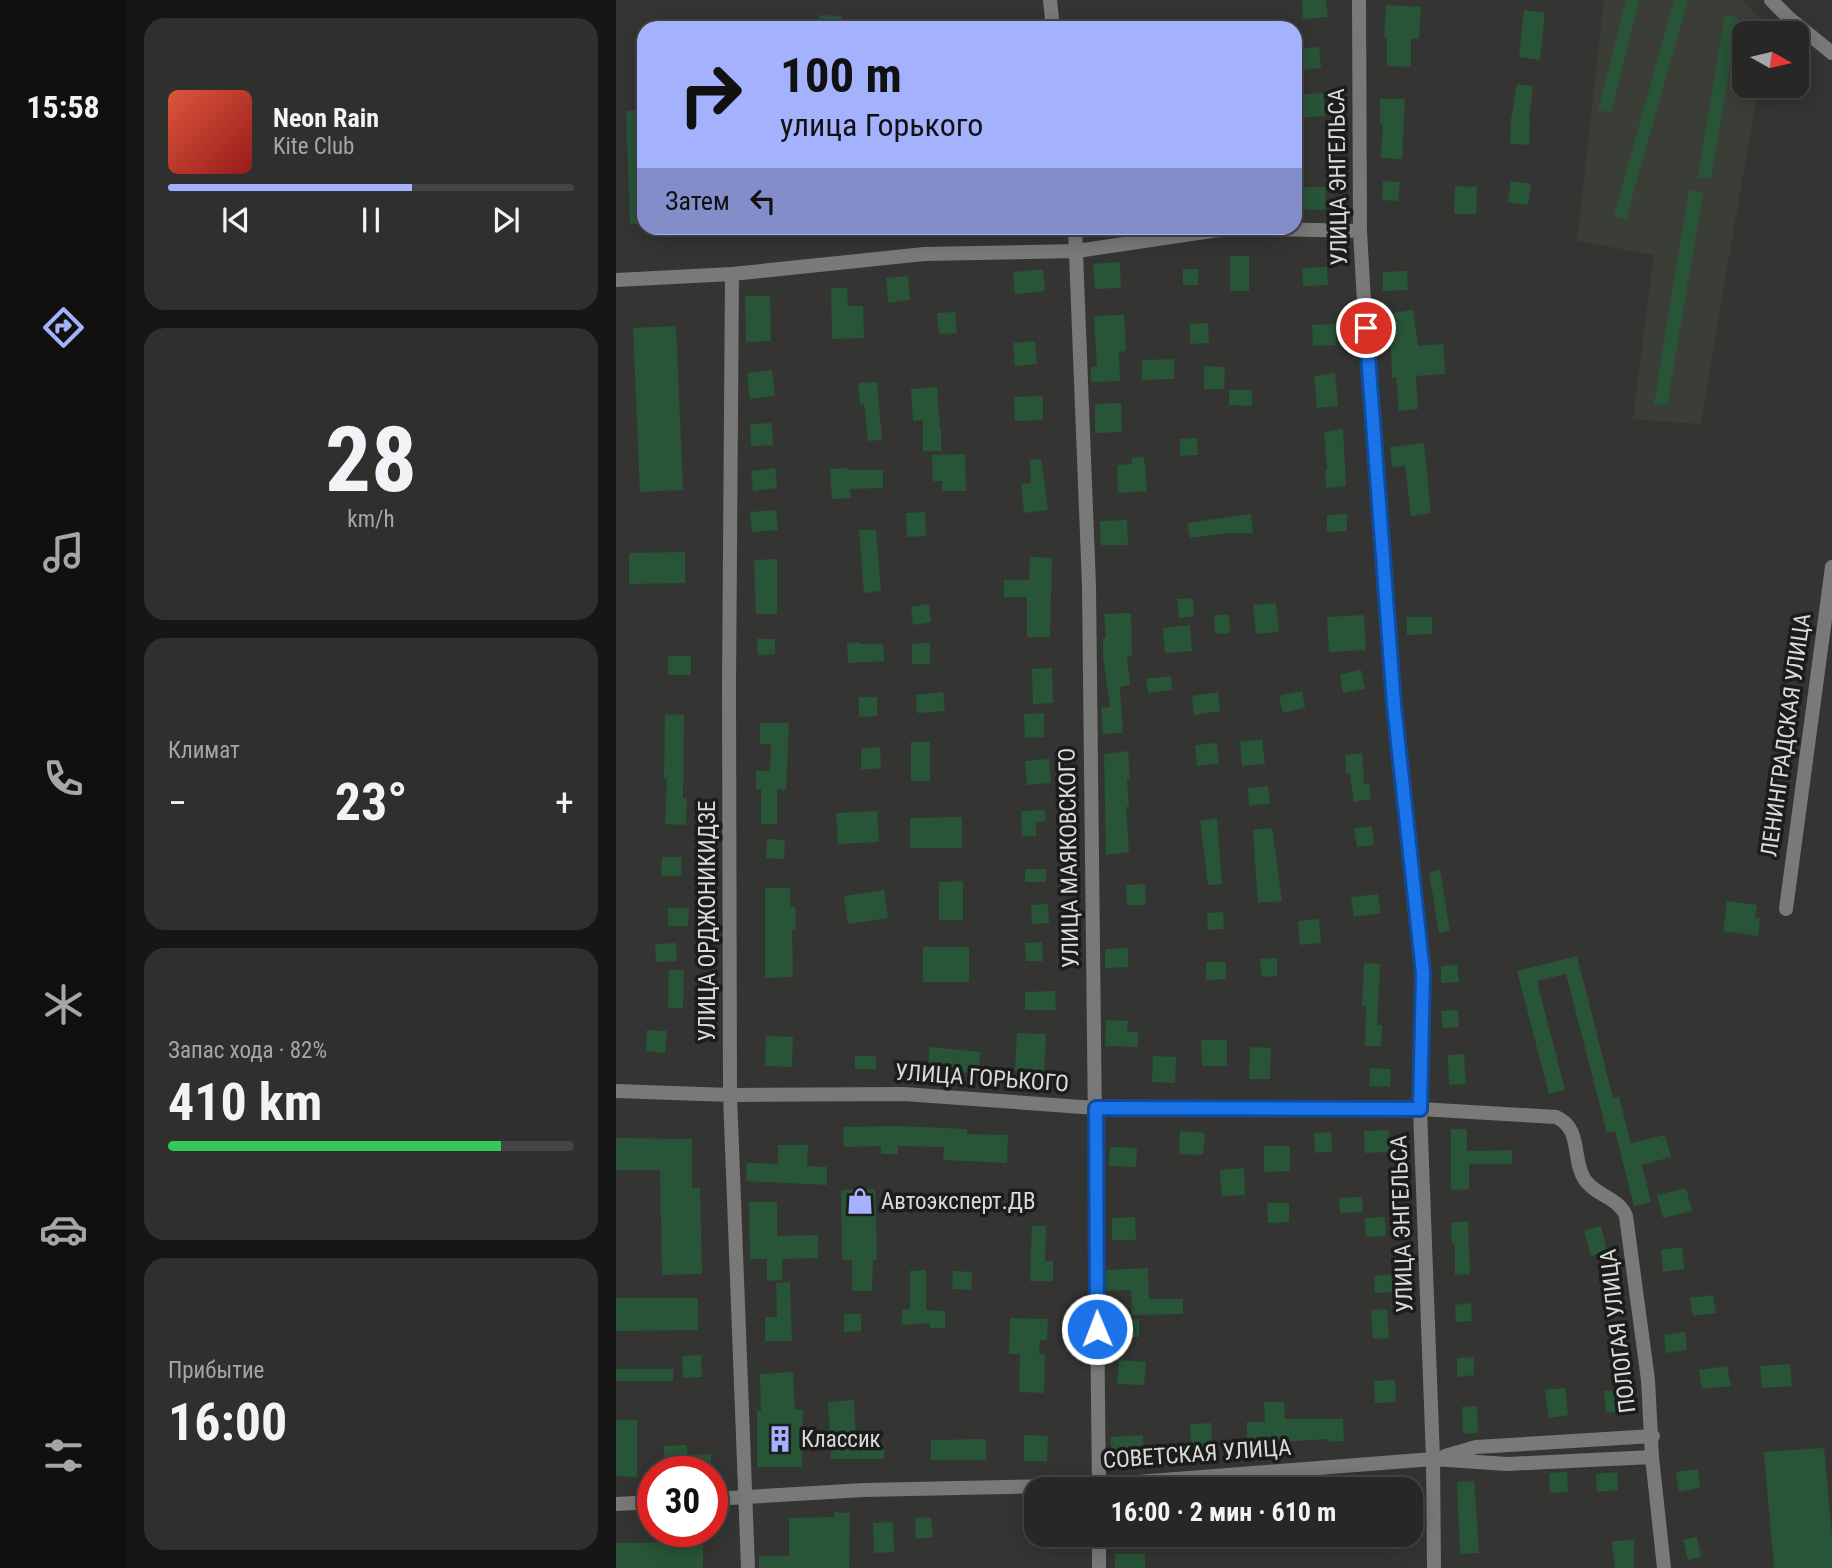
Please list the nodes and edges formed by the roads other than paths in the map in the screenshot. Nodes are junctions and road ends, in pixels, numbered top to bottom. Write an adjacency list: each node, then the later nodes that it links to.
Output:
1 (1050, 0): 4 (street)
2 (1359, 0): 7 (street, УЛИЦА ЭНГЕЛЬСА)
3 (1770, 0): 5 (street)
4 (1052, 21)
5 (1832, 53)
6 (1302, 230): 7 (street)
7 (1360, 231): 18 (street, УЛИЦА ЭНГЕЛЬСА)
8 (1076, 235): 10 (street, УЛИЦА МАЯКОВСКОГО)
9 (1185, 235): 10 (street)
10 (1077, 251): 11 (street); 17 (street, УЛИЦА МАЯКОВСКОГО)
11 (732, 274): 12 (street); 16 (street, УЛИЦА ОРДЖОНИКИДЗЕ)
12 (616, 280)
13 (1832, 567): 14 (street, ЛЕНИНГРАДСКАЯ УЛИЦА)
14 (1786, 909)
15 (616, 1091): 16 (street, УЛИЦА ГОРЬКОГО)
16 (730, 1096): 17 (street, УЛИЦА ГОРЬКОГО); 26 (street, УЛИЦА ОРДЖОНИКИДЗЕ)
17 (1096, 1108): 18 (street, УЛИЦА ГОРЬКОГО); 23 (street, УЛИЦА МАЯКОВСКОГО)
18 (1420, 1109): 19 (street, УЛИЦА ГОРЬКОГО); 22 (street, УЛИЦА ЭНГЕЛЬСА)
19 (1556, 1118): 20 (street, ПОЛОГАЯ УЛИЦА)
20 (1653, 1436): 21 (street, ПОЛОГАЯ УЛИЦА); 22 (street, СОВЕТСКАЯ УЛИЦА)
21 (1653, 1457): 22 (street, СОВЕТСКАЯ УЛИЦА); 34 (street, ПОЛОГАЯ УЛИЦА)
22 (1433, 1459): 24 (street, СОВЕТСКАЯ УЛИЦА); 33 (street, УЛИЦА ЭНГЕЛЬСА)
23 (1099, 1477)
24 (1218, 1477)
25 (1024, 1488): 26 (street, СОВЕТСКАЯ УЛИЦА)
26 (746, 1498): 27 (street, СОВЕТСКАЯ УЛИЦА); 31 (street, УЛИЦА ОРДЖОНИКИДЗЕ)
27 (728, 1499)
28 (637, 1503): 29 (street)
29 (616, 1504)
30 (1099, 1547): 32 (street)
31 (748, 1568)
32 (1099, 1568)
33 (1434, 1568)
34 (1664, 1568)

